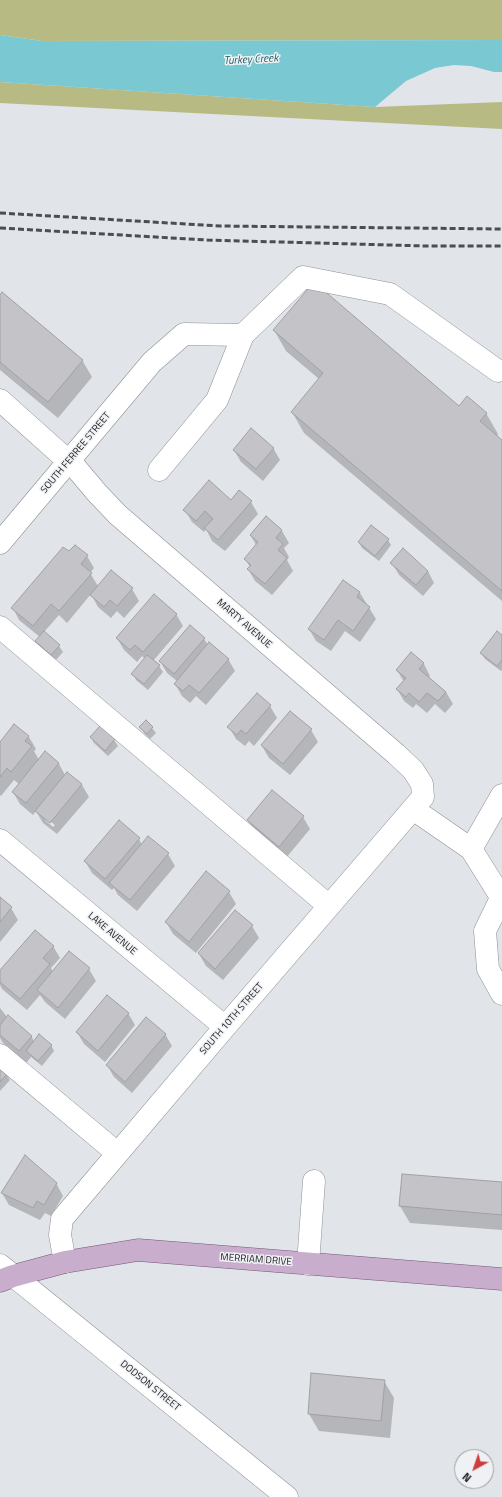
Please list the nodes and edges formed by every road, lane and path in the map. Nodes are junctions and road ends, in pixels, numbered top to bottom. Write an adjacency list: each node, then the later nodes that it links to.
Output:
1 (243, 335): 2 (street); 4 (street, SOUTH FERREE STREET); 5 (street)
2 (498, 371)
3 (0, 400): 4 (street, MARTY AVENUE)
4 (68, 462): 6 (street, SOUTH FERREE STREET); 8 (street, MARTY AVENUE)
5 (159, 470)
6 (0, 543)
7 (0, 627): 14 (street)
8 (422, 784): 10 (street, SOUTH 10TH STREET)
9 (502, 795): 12 (street)
10 (413, 809): 12 (street); 14 (street, SOUTH 10TH STREET)
11 (0, 840): 16 (street, LAKE AVENUE)
12 (470, 849): 13 (street)
13 (501, 897): 15 (street)
14 (329, 906): 16 (street, SOUTH 10TH STREET)
15 (502, 994)
16 (225, 1027): 18 (street, SOUTH 10TH STREET)
17 (0, 1055): 18 (street)
18 (117, 1153): 20 (street, SOUTH 10TH STREET)
19 (314, 1180): 21 (street)
20 (65, 1262): 21 (main road, MERRIAM DRIVE); 22 (main road, MERRIAM DRIVE)
21 (308, 1264): 23 (main road, MERRIAM DRIVE)
22 (4, 1274): 24 (street, DODSON STREET)
23 (502, 1279)
24 (287, 1497)

